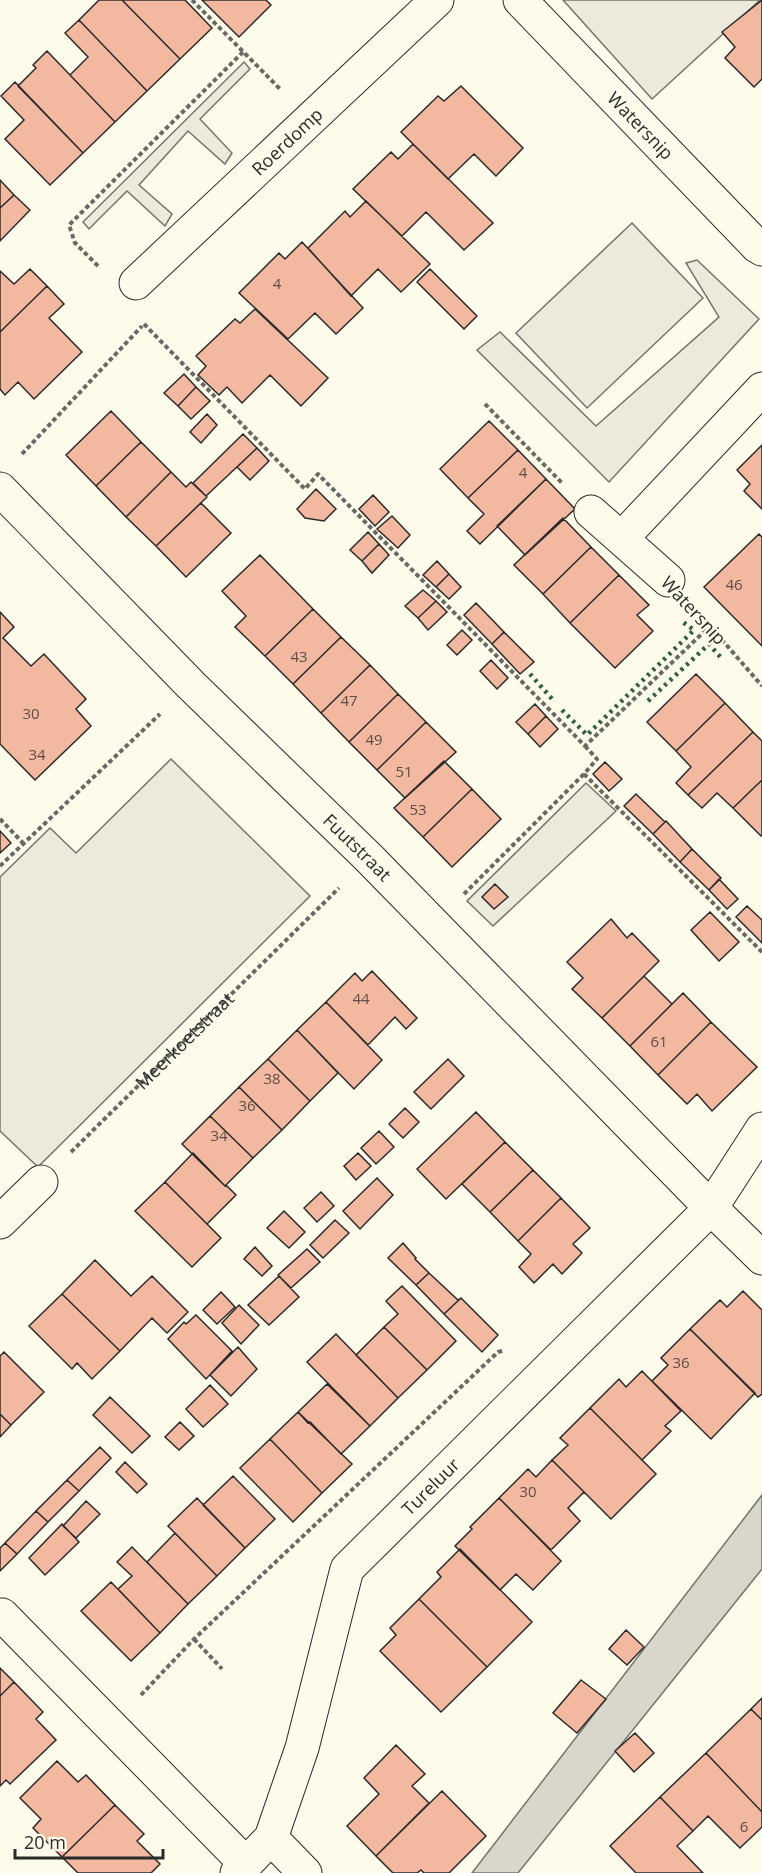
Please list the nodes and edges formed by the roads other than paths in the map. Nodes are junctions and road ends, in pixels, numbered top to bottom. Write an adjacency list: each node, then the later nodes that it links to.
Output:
1 (437, 0): 4 (street, Roerdomp)
2 (520, 0): 3 (street, Watersnip)
3 (762, 249)
4 (136, 283)
5 (762, 389): 8 (street)
6 (0, 489): 12 (street, Fuutstraat)
7 (591, 512): 8 (street, Watersnip)
8 (622, 538): 9 (street, Watersnip)
9 (668, 580)
10 (762, 1130): 12 (street)
11 (41, 1182): 13 (street)
12 (711, 1208): 14 (street, Fuutstraat); 16 (street, Tureluur)
13 (0, 1222)
14 (762, 1258)
15 (3, 1615): 17 (street, Tureluur)
16 (271, 1838): 17 (street, Tureluur); 18 (street)
17 (242, 1869)
18 (305, 1873)

